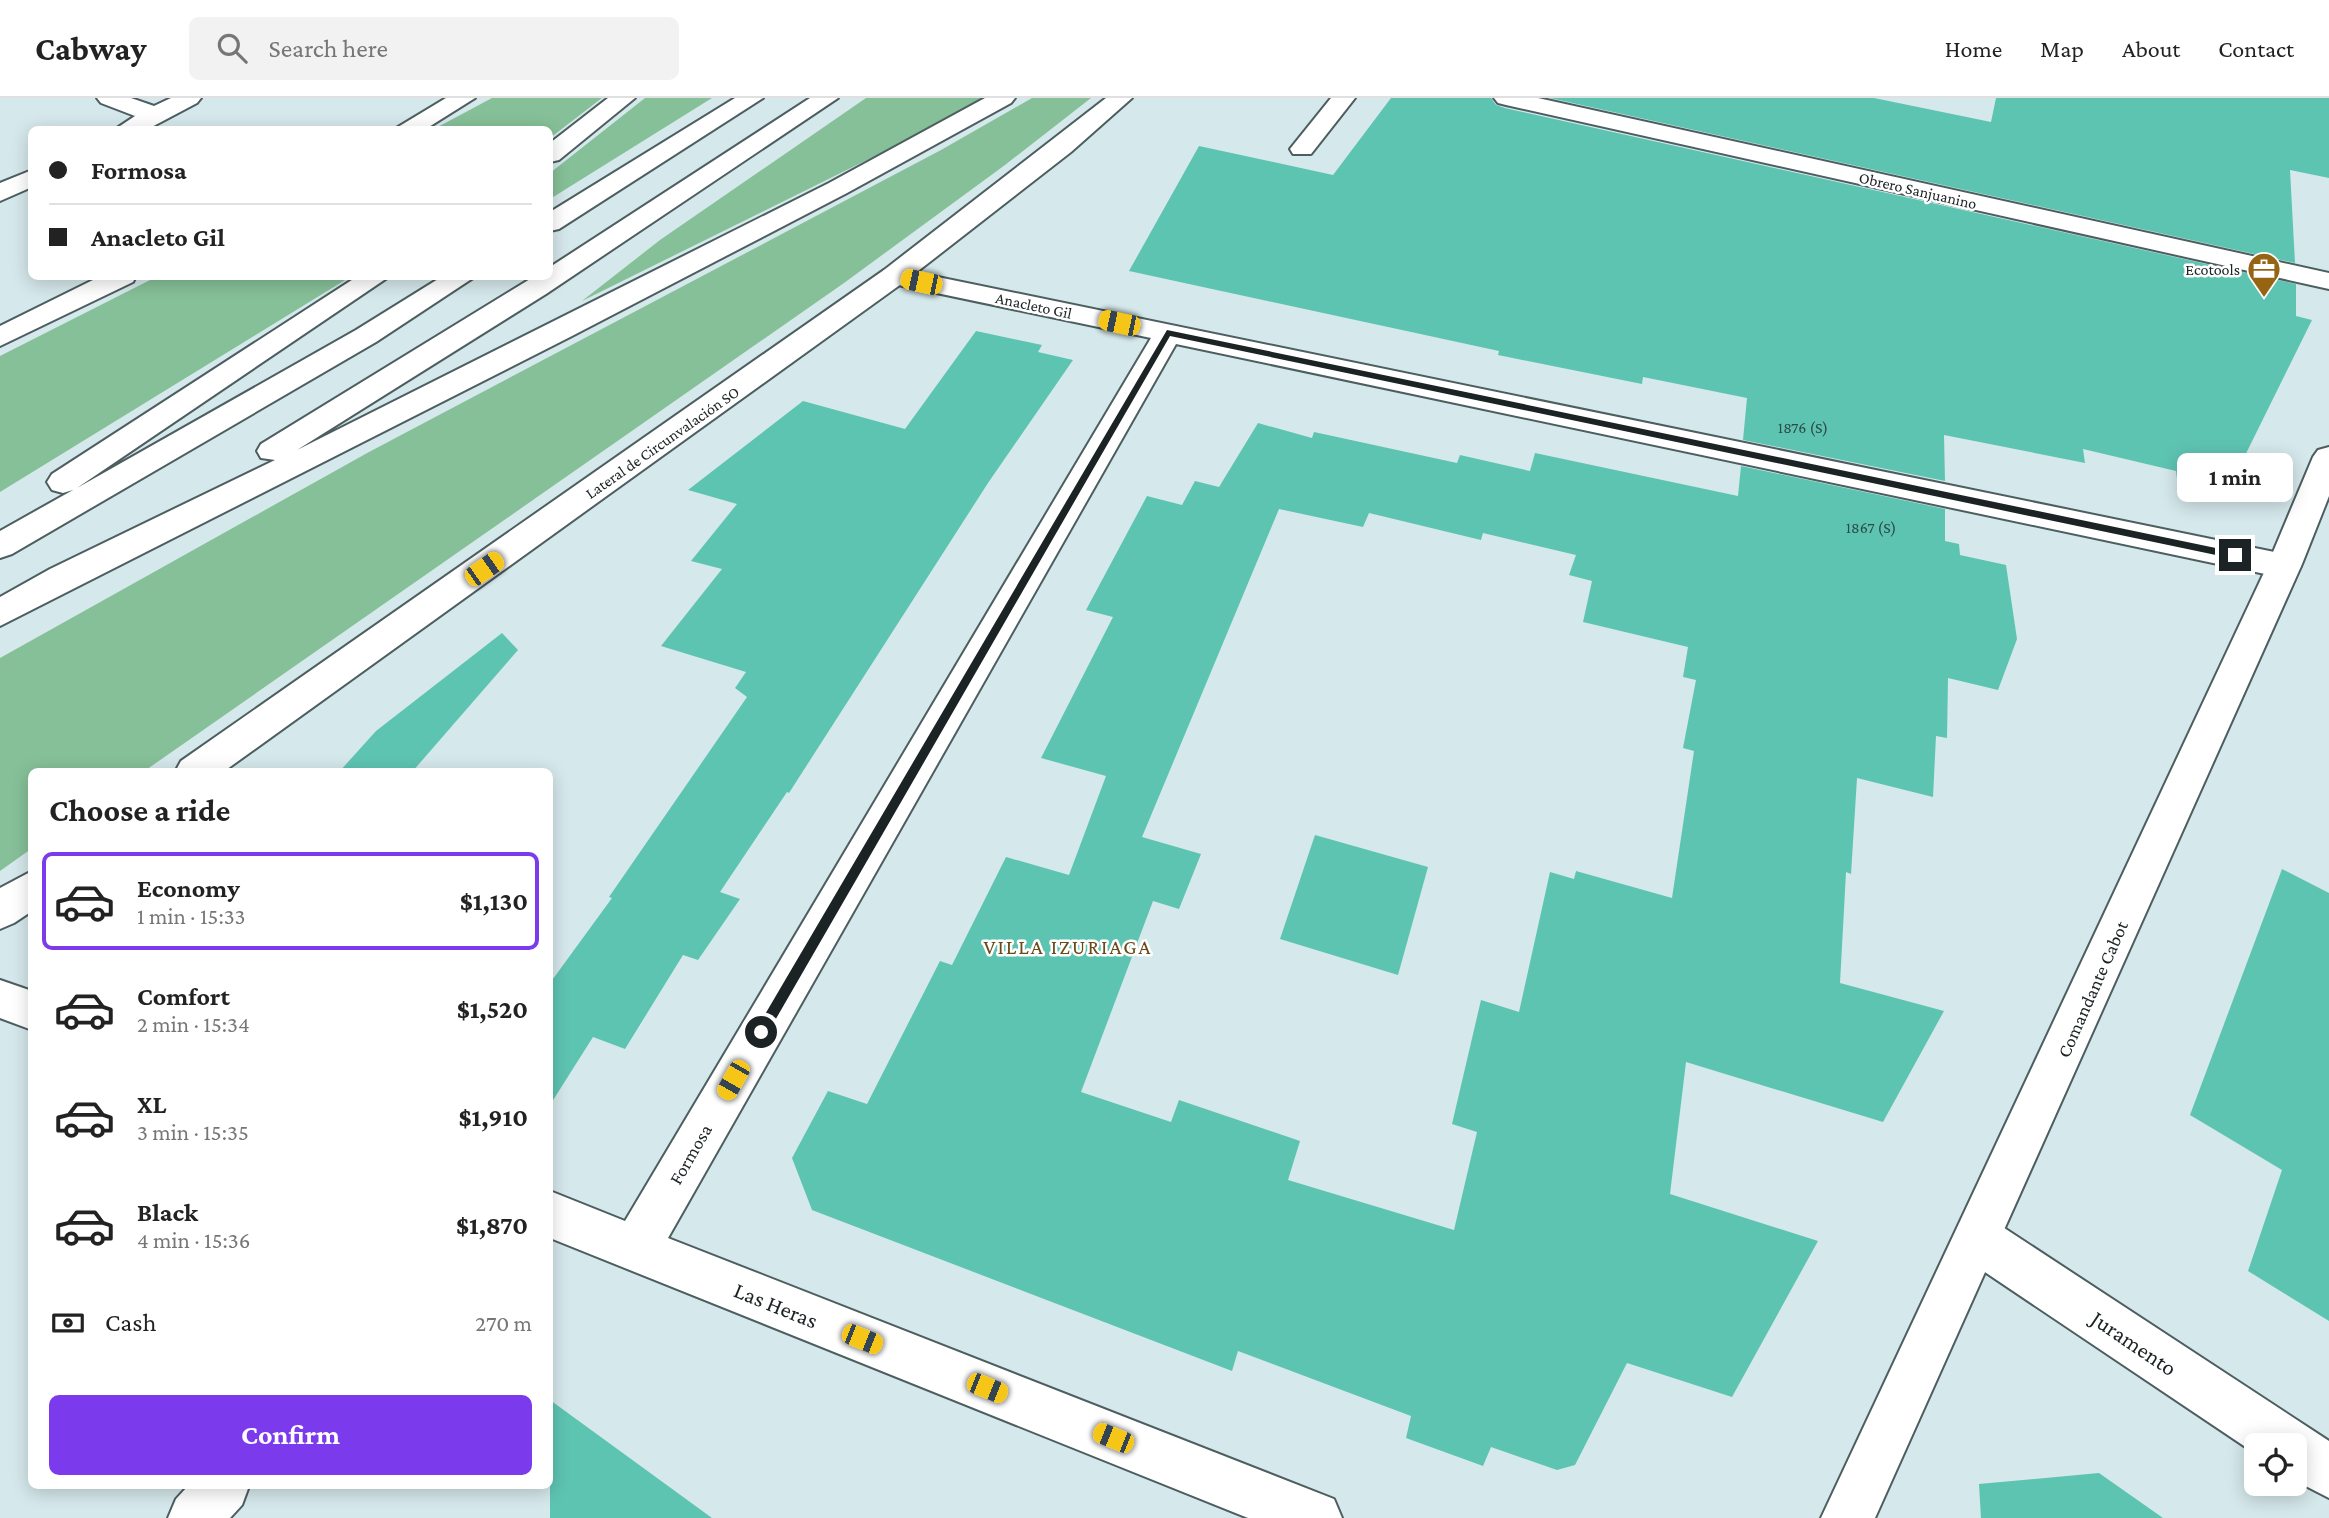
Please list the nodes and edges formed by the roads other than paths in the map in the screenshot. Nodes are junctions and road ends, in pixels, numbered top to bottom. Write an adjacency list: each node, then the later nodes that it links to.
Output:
1 (109, 98): 11 (main road)
2 (189, 98): 11 (main road)
3 (463, 98): 13 (main road)
4 (623, 98): 15 (main road)
5 (751, 98): 18 (main road)
6 (825, 98): 20 (main road)
7 (1003, 98): 32 (main road)
8 (1120, 98): 19 (main road, Lateral de Circunvalación SO)
9 (1343, 98): 14 (main road)
10 (1506, 98): 25 (main road, Obrero Sanjuanino)
11 (155, 115): 12 (main road)
12 (134, 126)
13 (412, 126)
14 (1302, 149)
15 (553, 153)
16 (28, 179): 17 (main road)
17 (0, 193)
18 (553, 221)
19 (894, 276): 26 (main road, Anacleto Gil); 34 (main road, Lateral de Circunvalación SO)
20 (553, 277)
21 (114, 280): 27 (main road)
22 (371, 280): 29 (main road)
23 (457, 280): 30 (main road)
24 (548, 280): 32 (main road)
25 (2329, 281)
26 (1167, 333): 31 (main road, Anacleto Gil); 41 (main road, Formosa)
27 (0, 337)
28 (2326, 471): 31 (main road, Comandante Cabot)
29 (0, 521)
30 (0, 546)
31 (2284, 566): 40 (main road, Comandante Cabot)
32 (41, 590): 33 (main road)
33 (0, 613)
34 (200, 768)
35 (28, 891): 36 (main road)
36 (0, 911)
37 (0, 999): 38 (main road)
38 (28, 1010)
39 (553, 1216): 41 (main road, Las Heras)
40 (1978, 1239): 42 (main road, Juramento); 48 (main road, Comandante Cabot)
41 (635, 1249): 47 (main road, Las Heras)
42 (2269, 1433)
43 (2307, 1458): 44 (main road)
44 (2329, 1472)
45 (220, 1489): 46 (main road)
46 (195, 1518)
47 (1315, 1518)
48 (1848, 1518)

